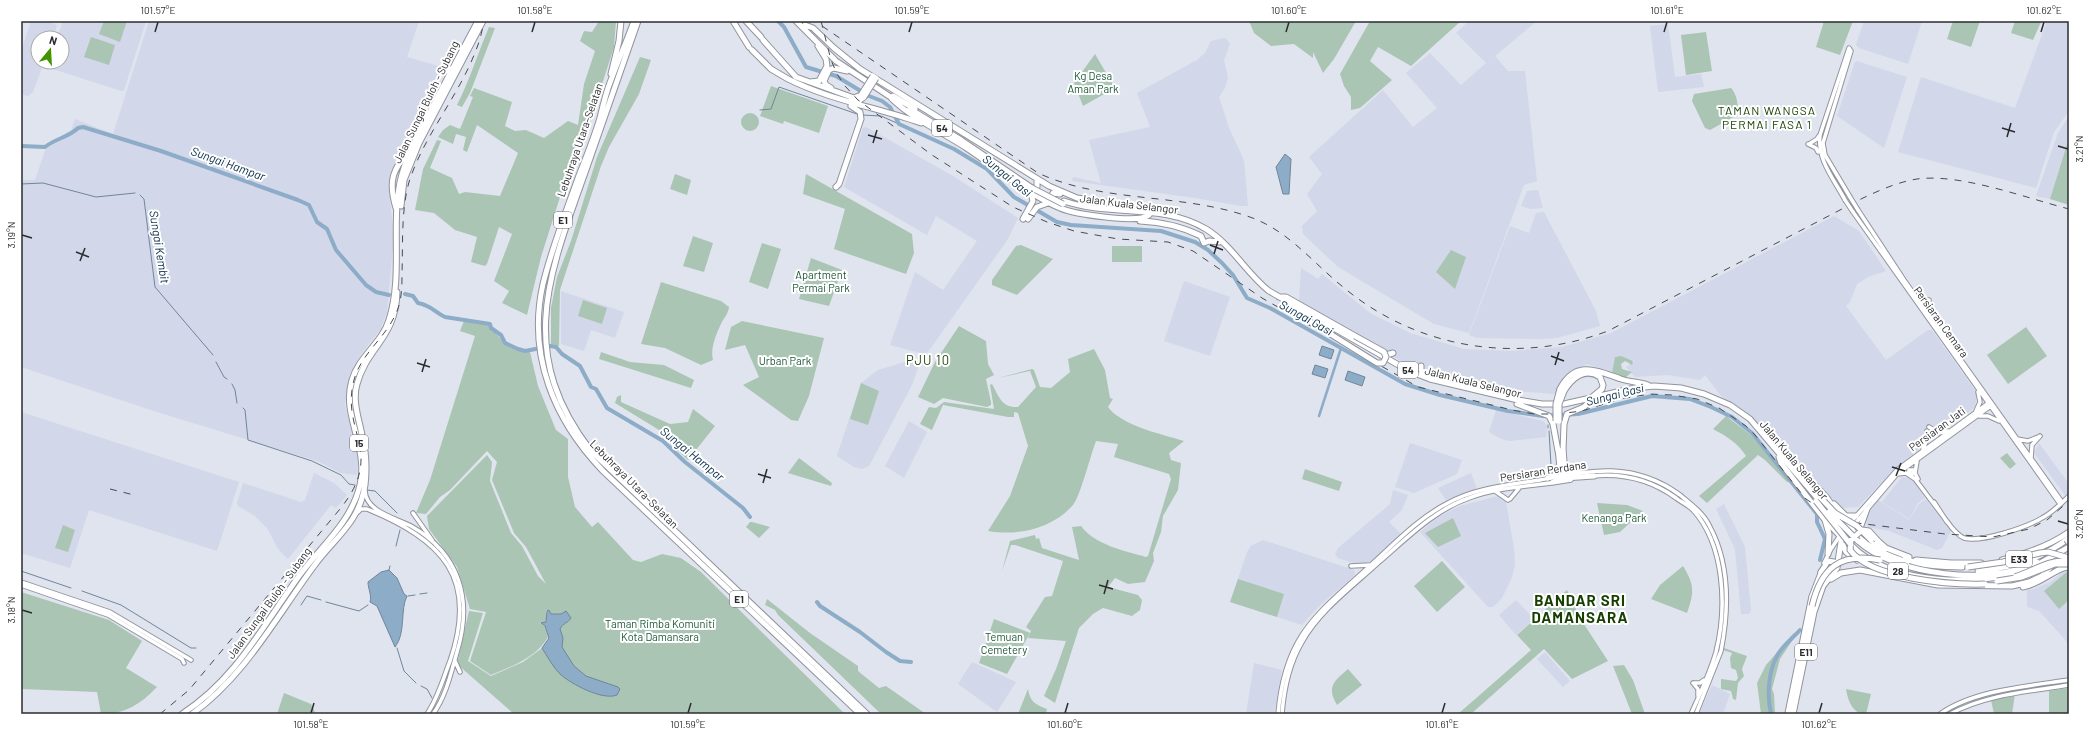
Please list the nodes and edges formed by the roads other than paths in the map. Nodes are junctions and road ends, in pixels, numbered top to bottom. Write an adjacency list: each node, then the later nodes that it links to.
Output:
1 (478, 21): 15 (highway, Jalan Sungai Buloh - Subang / 15)
2 (483, 21): 11 (highway, Jalan Sungai Buloh - Subang / 15)
3 (621, 21): 23 (highway)
4 (634, 21): 23 (highway, Lebuhraya Utara–Selatan / E1)
5 (638, 21): 13 (highway, Lebuhraya Utara–Selatan / E1)
6 (642, 21): 13 (highway)
7 (733, 21): 21 (highway)
8 (746, 21): 19 (highway)
9 (796, 21): 12 (highway, Jalan Kuala Selangor / 54)
10 (803, 23): 20 (highway); 33 (highway, Jalan Kuala Selangor / 54)
11 (474, 38): 15 (highway); 79 (highway, Jalan Sungai Buloh - Subang / 15)
12 (817, 43): 16 (highway); 17 (highway, Jalan Kuala Selangor / 54)
13 (628, 49): 144 (highway, Lebuhraya Utara–Selatan / E1)
14 (447, 64): 18 (highway)
15 (455, 65): 18 (highway, Jalan Sungai Buloh - Subang / 15)
16 (828, 69): 17 (highway); 22 (highway)
17 (850, 72): 27 (highway, Jalan Kuala Selangor / 54)
18 (450, 74): 29 (highway, Jalan Sungai Buloh - Subang / 15)
19 (796, 77): 22 (highway); 24 (highway)
20 (874, 77): 26 (highway, bridge); 38 (highway)
21 (786, 78): 25 (highway); 26 (highway)
22 (823, 78): 24 (highway)
23 (610, 81): 143 (highway, Lebuhraya Utara–Selatan / E1)
24 (843, 94): 26 (highway)
25 (830, 96): 28 (highway); 34 (highway)
26 (863, 96)
27 (892, 99): 28 (highway); 33 (highway, Jalan Kuala Selangor / 54)
28 (928, 124): 33 (highway)
29 (418, 135): 39 (highway, Jalan Sungai Buloh - Subang / 15); 39 (highway)
30 (1820, 135): 31 (main road); 31 (main road); 32 (main road)
31 (1821, 144): 32 (main road, Persiaran Cemara); 45 (main road, Persiaran Cemara, bridge)
32 (1821, 156): 53 (main road, Persiaran Cemara, bridge)
33 (1033, 186): 35 (highway); 36 (highway, Jalan Kuala Selangor / 54, bridge); 37 (highway); 37 (highway)
34 (836, 187)
35 (1060, 194): 37 (highway); 38 (highway)
36 (1063, 203): 40 (highway, Jalan Kuala Selangor / 54); 41 (highway, Jalan Kuala Selangor / 54)
37 (1050, 204): 42 (highway)
38 (1120, 206): 40 (highway)
39 (397, 210): 139 (highway, Jalan Sungai Buloh - Subang / 15)
40 (1141, 212): 44 (highway, Jalan Kuala Selangor / 54)
41 (1149, 215): 42 (highway); 43 (highway, Jalan Kuala Selangor / 54)
42 (1123, 218): 43 (highway)
43 (1219, 242): 46 (highway, Jalan Kuala Selangor / 54)
44 (1278, 297): 46 (highway, bridge); 49 (highway, Jalan Kuala Selangor / 54)
45 (1918, 298): 47 (main road, Persiaran Cemara); 47 (main road)
46 (1286, 306): 56 (highway, Jalan Kuala Selangor / 54)
47 (1927, 311): 57 (main road, Persiaran Cemara)
48 (1393, 352): 49 (highway)
49 (1381, 356): 51 (highway, Jalan Kuala Selangor / 54)
50 (1421, 366): 51 (highway)
51 (1430, 379): 55 (highway, Jalan Kuala Selangor / 54)
52 (1652, 386): 54 (highway); 55 (highway, Jalan Kuala Selangor / 54); 63 (highway, Jalan Kuala Selangor / 54)
53 (1976, 387): 57 (main road, Persiaran Cemara); 58 (main road)
54 (1562, 390): 55 (highway); 59 (highway, bridge)
55 (1589, 401): 56 (highway, Jalan Kuala Selangor / 54); 59 (highway); 66 (highway, Jalan Kuala Selangor / 54)
56 (1517, 404): 59 (highway)
57 (1990, 404): 58 (main road, Persiaran Jati); 60 (main road, Persiaran Cemara); 62 (main road, Persiaran Cemara)
58 (1975, 415): 60 (main road); 61 (main road, Persiaran Jati); 68 (main road, Persiaran Jati)
59 (1558, 420): 64 (highway); 64 (highway)
60 (2002, 423): 84 (main road, Persiaran Cemara)
61 (1951, 430): 65 (main road, Persiaran Jati); 65 (main road)
62 (2017, 439): 67 (main road, Persiaran Cemara); 67 (main road)
63 (1777, 449): 86 (highway); 87 (highway, Jalan Kuala Selangor / 54)
64 (1561, 451): 69 (highway)
65 (1920, 453): 95 (main road, Persiaran Jati)
66 (1780, 457): 87 (highway, Jalan Kuala Selangor / 54); 90 (highway)
67 (2031, 458): 84 (main road, Persiaran Cemara)
68 (1918, 459): 71 (main road); 72 (main road, Persiaran Jati)
69 (1562, 462): 70 (highway); 74 (highway); 75 (highway)
70 (1579, 473): 74 (main road, Persiaran Perdana); 148 (main road, Persiaran Perdana)
71 (1914, 473): 76 (main road); 98 (main road)
72 (1897, 474): 76 (main road); 91 (main road, Persiaran Jati)
73 (1594, 476): 74 (highway); 77 (main road, Persiaran Perdana); 133 (main road, Persiaran Perdana)
74 (1563, 477): 75 (main road, Persiaran Perdana); 77 (highway)
75 (1548, 478): 78 (main road, Persiaran Perdana)
76 (1915, 479): 98 (main road)
77 (1553, 482): 81 (main road, Persiaran Perdana)
78 (1512, 484): 80 (main road, Persiaran Perdana); 82 (main road)
79 (365, 486): 97 (highway, Jalan Sungai Buloh - Subang / 15); 103 (main road)
80 (1503, 486): 82 (main road); 111 (main road, Persiaran Perdana)
81 (1521, 486): 82 (main road, Persiaran Perdana); 83 (main road)
82 (1508, 489): 83 (main road, Persiaran Perdana)
83 (1495, 491): 146 (main road, Persiaran Perdana)
84 (2053, 493): 85 (main road); 88 (main road, Persiaran Cemara); 92 (main road)
85 (2069, 496): 88 (main road)
86 (1827, 498): 89 (highway); 94 (highway)
87 (1818, 499): 101 (highway, Jalan Kuala Selangor / 54, bridge); 105 (highway, Jalan Kuala Selangor / 54, bridge); 112 (highway, E33, bridge)
88 (2061, 503): 92 (main road)
89 (1831, 505): 90 (highway); 100 (highway)
90 (1817, 509): 96 (highway)
91 (1867, 509): 100 (main road, Persiaran Jati); 104 (highway)
92 (2051, 512): 98 (main road)
93 (413, 513): 103 (main road)
94 (1842, 513): 95 (highway); 100 (highway)
95 (1856, 516): 100 (main road, Persiaran Jati)
96 (1825, 520): 100 (highway); 106 (highway)
97 (351, 521): 128 (main road); 140 (highway, Jalan Sungai Buloh - Subang / 15)
98 (1948, 523)
99 (2069, 532): 109 (highway)
100 (1843, 535): 104 (highway); 106 (main road); 118 (highway); 123 (highway)
101 (1858, 541): 116 (highway, 28)
102 (2068, 542): 107 (highway); 109 (highway); 117 (highway, 28); 120 (highway, 28)
103 (435, 544): 129 (main road)
104 (1866, 544): 109 (highway)
105 (1852, 546): 120 (highway, 28)
106 (1828, 554): 115 (main road)
107 (2062, 556): 108 (main road); 114 (highway); 124 (highway)
108 (2069, 556): 112 (highway, E33, bridge); 114 (main road)
109 (1915, 562): 112 (highway); 116 (highway); 124 (highway, bridge)
110 (2069, 563): 114 (highway, E33, bridge); 121 (main road, bridge)
111 (1372, 564): 119 (main road, Persiaran Perdana); 119 (main road)
112 (1958, 567)
113 (2069, 567): 126 (highway)
114 (2045, 570): 121 (highway, E33, bridge); 124 (highway, bridge); 126 (highway)
115 (1821, 572): 118 (highway); 149 (main road)
116 (1935, 572): 117 (highway, 28)
117 (1978, 574): 149 (highway, E11, bridge)
118 (1829, 578): 127 (highway)
119 (1354, 579): 145 (main road, Persiaran Perdana)
120 (1969, 580): 121 (highway)
121 (1997, 580)
122 (21, 582): 130 (main road)
123 (1920, 582): 126 (highway); 127 (highway)
124 (1985, 584)
125 (21, 586): 131 (main road)
126 (1974, 587)
127 (1822, 591): 150 (highway, E11)
128 (454, 648): 132 (main road); 137 (main road)
129 (456, 658): 132 (main road); 134 (main road)
130 (191, 660)
131 (184, 663)
132 (453, 667): 134 (main road); 137 (main road)
133 (1708, 674): 138 (main road, Persiaran Perdana); 138 (main road)
134 (449, 678): 142 (main road)
135 (2069, 680): 151 (main road)
136 (2069, 686): 152 (main road)
137 (439, 692): 141 (main road)
138 (1698, 698): 147 (main road, Persiaran Perdana)
139 (182, 714)
140 (192, 714)
141 (427, 714)
142 (433, 714)
143 (860, 714)
144 (868, 714)
145 (1278, 714)
146 (1282, 714)
147 (1691, 714)
148 (1696, 714)
149 (1788, 714)
150 (1793, 714)
151 (1940, 714)
152 (1950, 714)

